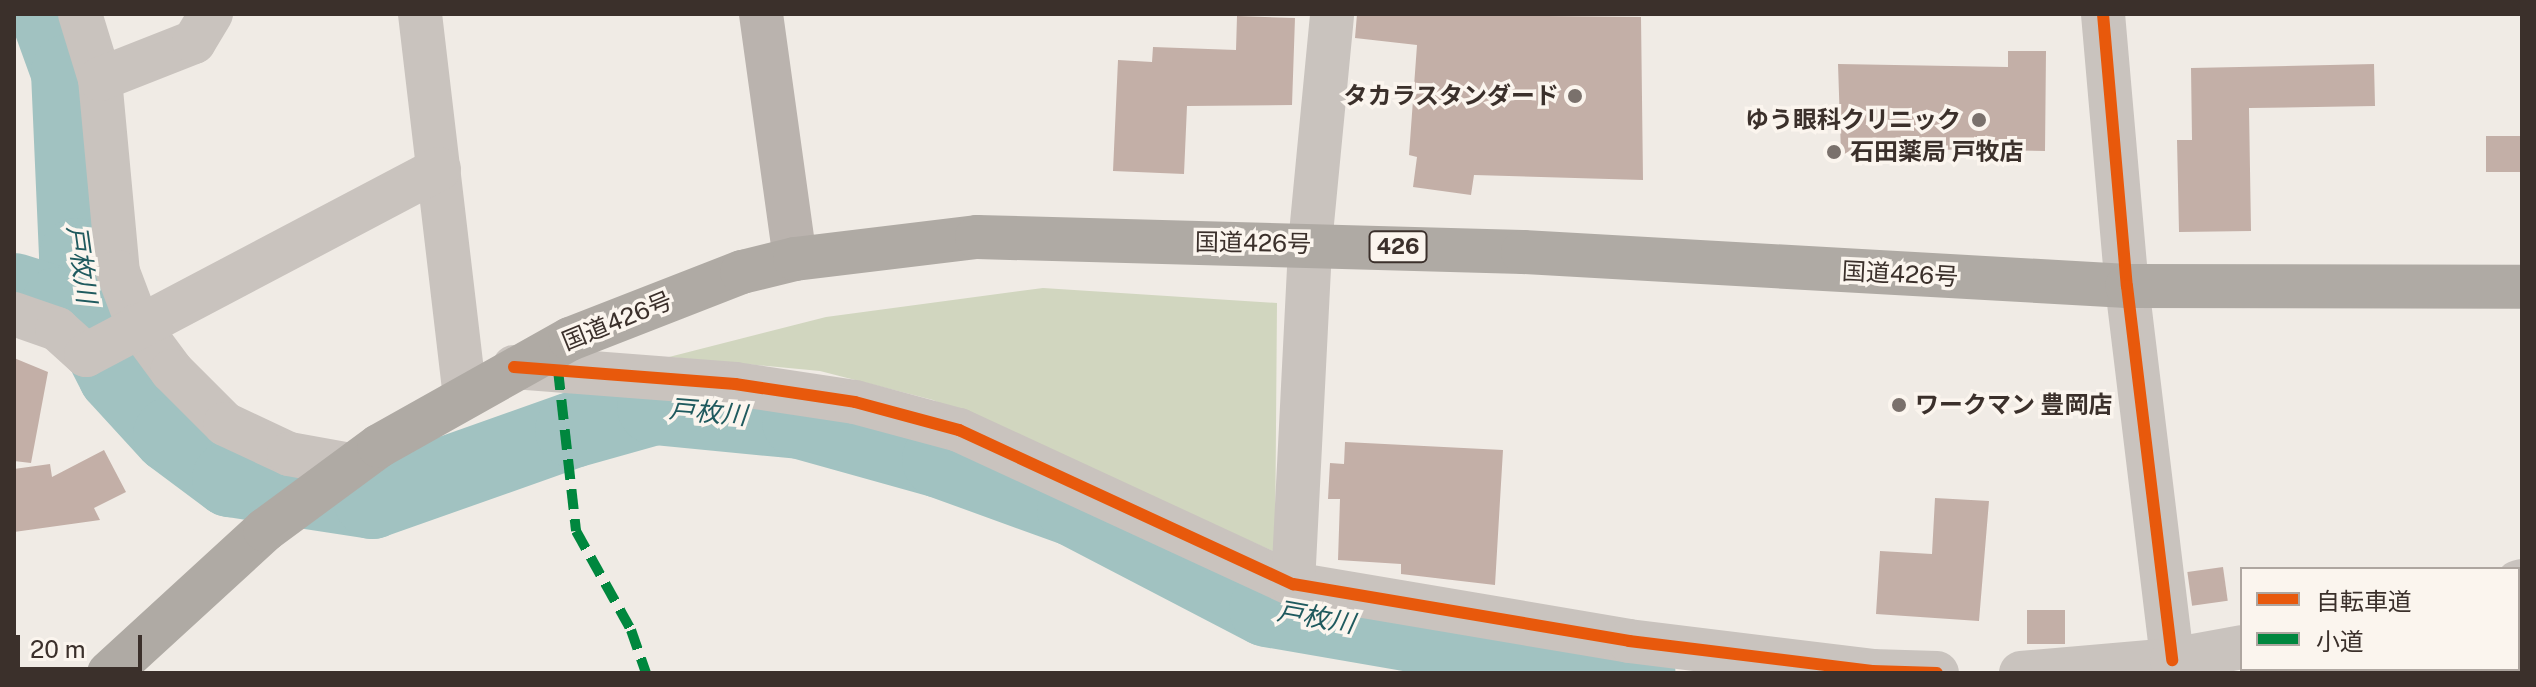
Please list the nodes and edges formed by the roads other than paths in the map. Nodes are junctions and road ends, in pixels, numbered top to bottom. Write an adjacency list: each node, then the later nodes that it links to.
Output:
1 (80, 14): 7 (street)
2 (211, 14): 7 (street)
3 (420, 14): 8 (street)
4 (761, 14): 10 (street)
5 (1332, 14): 9 (street)
6 (2103, 14): 11 (street)
7 (100, 79): 14 (street)
8 (439, 169): 14 (street); 16 (street)
9 (1310, 244): 10 (highway, 国道426号 / 426); 11 (highway, 国道426号 / 426); 18 (street)
10 (795, 259): 15 (highway, 国道426号 / 426)
11 (2127, 286): 12 (highway, 国道426号 / 426); 20 (street)
12 (2522, 287)
13 (14, 314): 14 (street)
14 (138, 325): 17 (street)
15 (514, 367): 16 (highway, 国道426号 / 426); 18 (street)
16 (465, 396): 17 (highway, 国道426号 / 426)
17 (339, 473): 21 (highway, 国道426号 / 426)
18 (1293, 584): 22 (street)
19 (2240, 647): 20 (street)
20 (2172, 660): 23 (street)
21 (109, 673)
22 (1937, 673)
23 (2021, 673)

